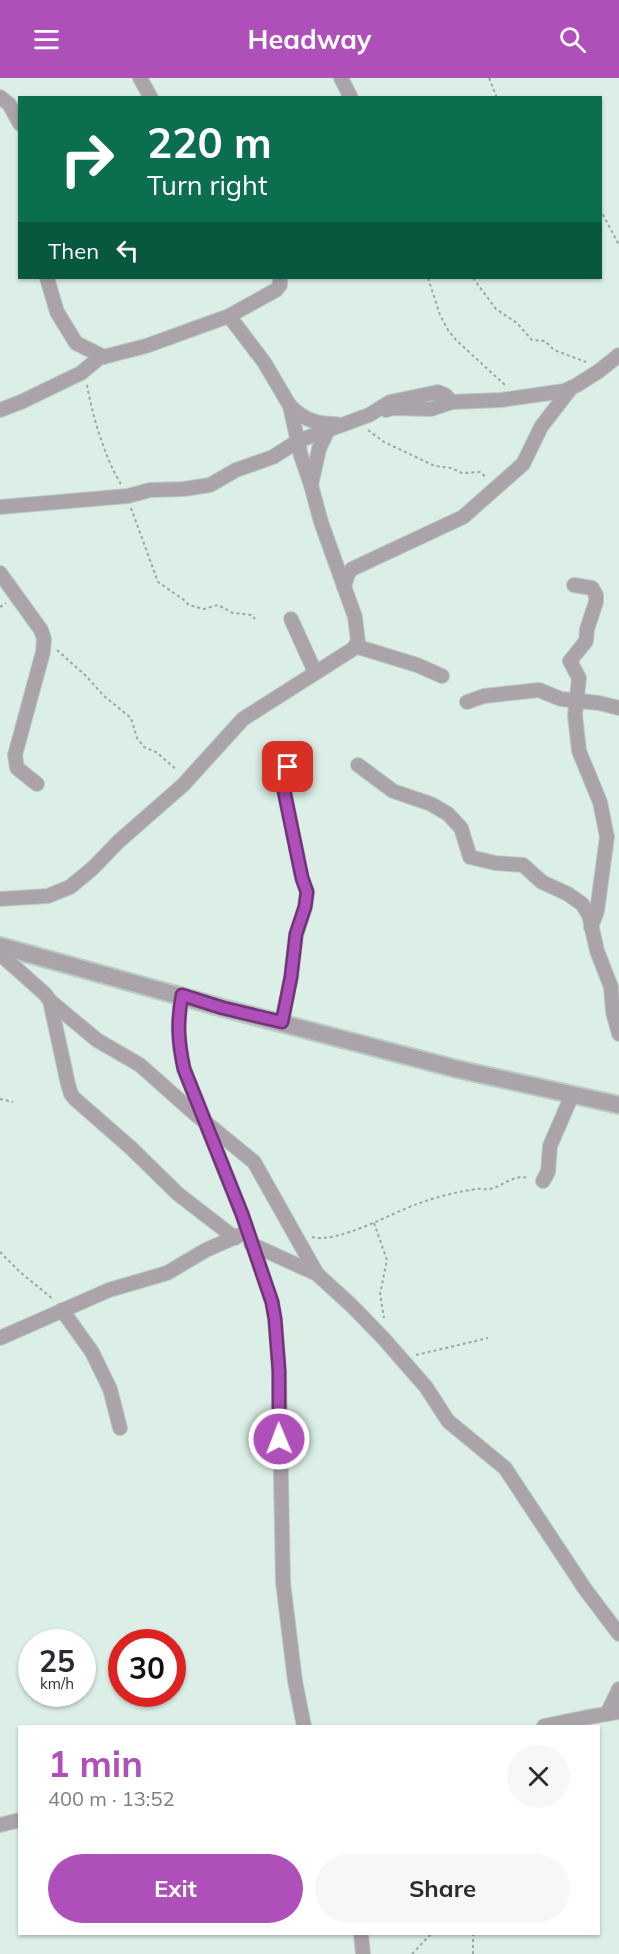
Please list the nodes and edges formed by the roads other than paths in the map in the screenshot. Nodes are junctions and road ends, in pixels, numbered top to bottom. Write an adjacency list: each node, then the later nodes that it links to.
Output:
1 (140, 78): 3 (street)
2 (341, 78): 4 (street)
3 (150, 96)
4 (350, 96)
5 (0, 97): 6 (street)
6 (18, 120)
7 (47, 279): 10 (street)
8 (280, 279): 9 (street)
9 (229, 316): 12 (street); 15 (street)
10 (76, 343): 12 (street); 13 (street)
11 (619, 355): 14 (street)
12 (104, 357): 13 (street)
13 (84, 370): 16 (street)
14 (570, 388): 17 (street); 24 (street)
15 (290, 406): 17 (street); 19 (street)
16 (0, 410)
17 (349, 424): 18 (street)
18 (328, 430): 19 (street); 20 (street)
19 (298, 441): 20 (street); 21 (street)
20 (311, 484): 24 (street)
21 (0, 507)
22 (0, 573): 34 (street)
23 (574, 585): 29 (street)
24 (344, 587): 26 (street)
25 (291, 619): 27 (street)
26 (355, 646): 27 (street); 28 (street)
27 (315, 672): 35 (street)
28 (442, 676)
29 (577, 701): 30 (street); 31 (street); 36 (street)
30 (467, 702)
31 (619, 708)
32 (296, 755): 41 (street)
33 (358, 765): 36 (street)
34 (37, 784)
35 (0, 899)
36 (591, 927): 42 (street)
37 (0, 946): 39 (street)
38 (0, 954): 40 (street)
39 (182, 995): 41 (street); 45 (street)
40 (50, 1001): 45 (street); 47 (street)
41 (282, 1022): 43 (street)
42 (619, 1034)
43 (572, 1095): 44 (street); 46 (street)
44 (619, 1105)
45 (205, 1121): 47 (street); 48 (street)
46 (543, 1181)
47 (245, 1238): 48 (street); 49 (street); 55 (street)
48 (317, 1274): 52 (street)
49 (63, 1310): 50 (street); 51 (street)
50 (0, 1338)
51 (120, 1428)
52 (619, 1634)
53 (619, 1689): 54 (street)
54 (613, 1713): 56 (street)
55 (304, 1725)
56 (549, 1725)
57 (0, 1811): 58 (street)
58 (17, 1821): 59 (street)
59 (0, 1825)
60 (361, 1935): 61 (street)
61 (363, 1954)

